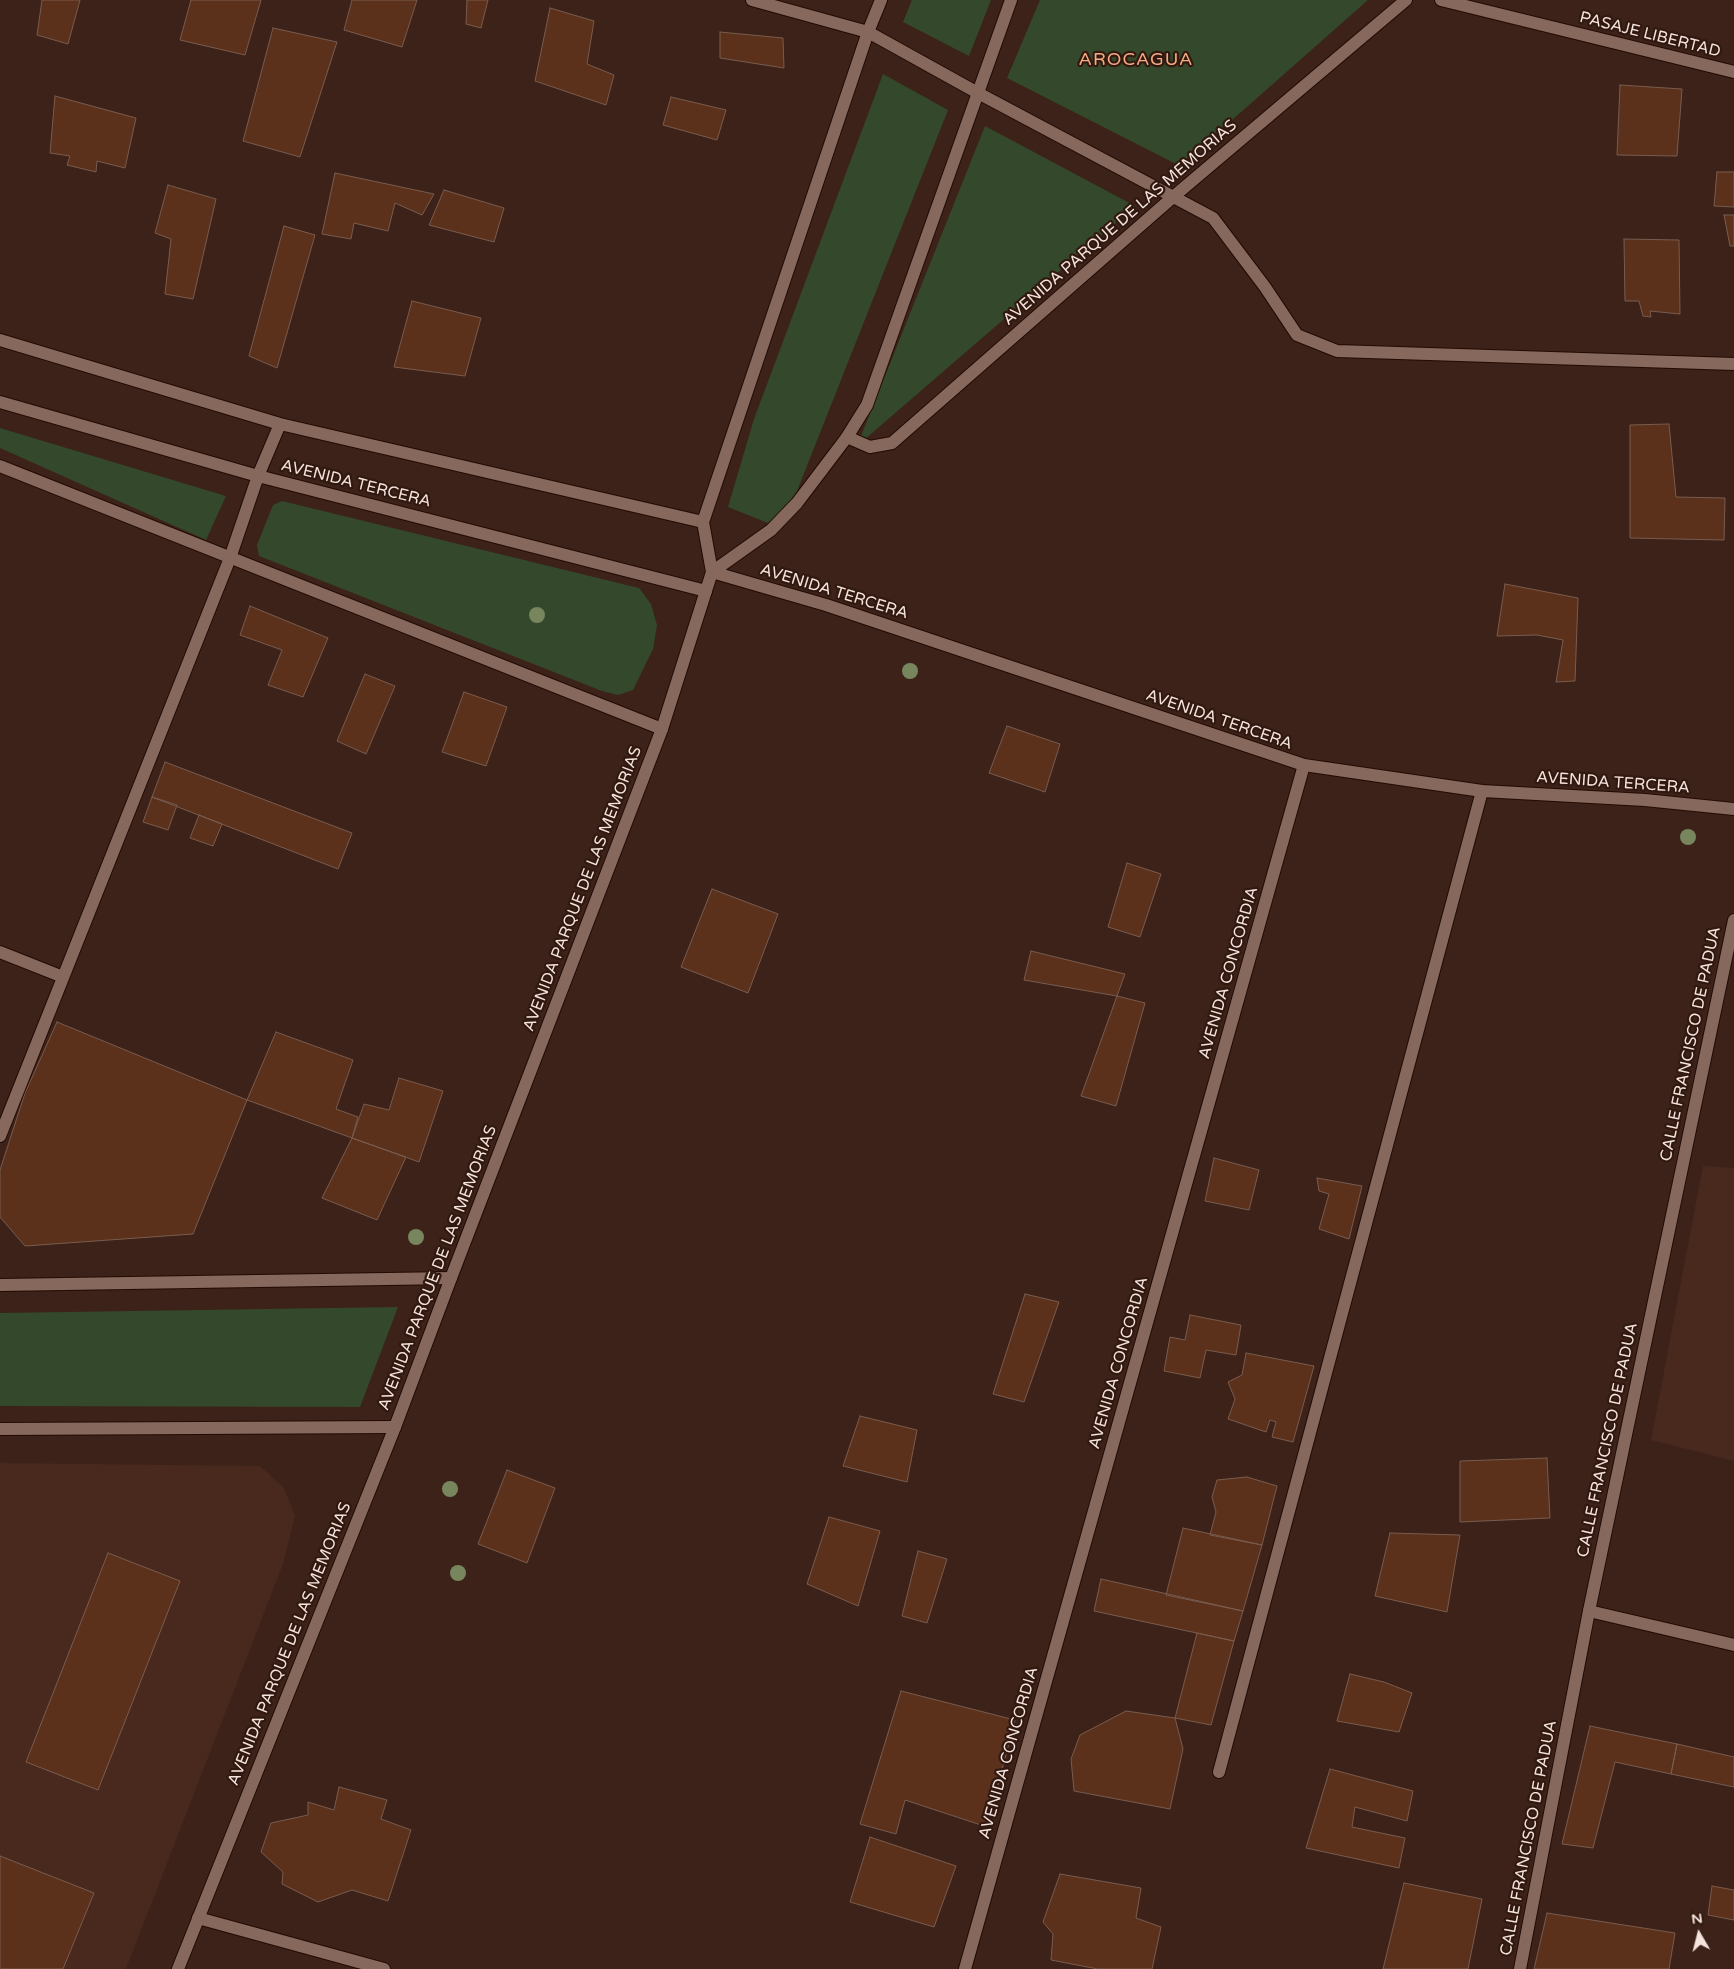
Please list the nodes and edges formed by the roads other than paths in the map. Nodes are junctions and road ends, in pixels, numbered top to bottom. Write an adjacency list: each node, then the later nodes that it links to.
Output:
1 (752, 0): 6 (street)
2 (881, 0): 6 (street)
3 (1011, 0): 8 (street)
4 (1406, 0): 9 (street, AVENIDA PARQUE DE LAS MEMORIAS)
5 (1441, 0): 7 (street, PASAJE LIBERTAD)
6 (868, 32): 8 (street); 17 (street)
7 (1734, 72)
8 (978, 93): 9 (street); 14 (street)
9 (1173, 197): 11 (street); 14 (street, AVENIDA PARQUE DE LAS MEMORIAS)
10 (0, 340): 13 (street)
11 (1734, 364)
12 (0, 402): 16 (street, AVENIDA TERCERA)
13 (280, 424): 16 (street); 17 (street)
14 (847, 437): 19 (street)
15 (0, 466): 18 (street)
16 (258, 476): 18 (street); 20 (street, AVENIDA TERCERA)
17 (703, 522): 19 (street)
18 (230, 558): 21 (street); 27 (street)
19 (712, 572): 20 (street, AVENIDA PARQUE DE LAS MEMORIAS); 22 (street, AVENIDA TERCERA)
20 (706, 591): 21 (street, AVENIDA PARQUE DE LAS MEMORIAS)
21 (662, 729): 29 (street, AVENIDA PARQUE DE LAS MEMORIAS)
22 (1304, 765): 23 (street, AVENIDA TERCERA); 39 (street, AVENIDA CONCORDIA)
23 (1482, 791): 24 (street, AVENIDA TERCERA); 35 (street)
24 (1734, 809)
25 (1734, 920): 33 (street, CALLE FRANCISCO DE PADUA)
26 (0, 952): 27 (street)
27 (64, 977): 28 (street)
28 (0, 1136)
29 (451, 1278): 30 (street); 31 (street, AVENIDA PARQUE DE LAS MEMORIAS)
30 (0, 1285)
31 (395, 1428): 32 (street); 36 (street, AVENIDA PARQUE DE LAS MEMORIAS)
32 (0, 1429)
33 (1588, 1611): 34 (street); 40 (street, CALLE FRANCISCO DE PADUA)
34 (1734, 1645)
35 (1219, 1772)
36 (198, 1918): 37 (street, AVENIDA PARQUE DE LAS MEMORIAS); 38 (street)
37 (178, 1969)
38 (384, 1969)
39 (965, 1969)
40 (1520, 1969)

